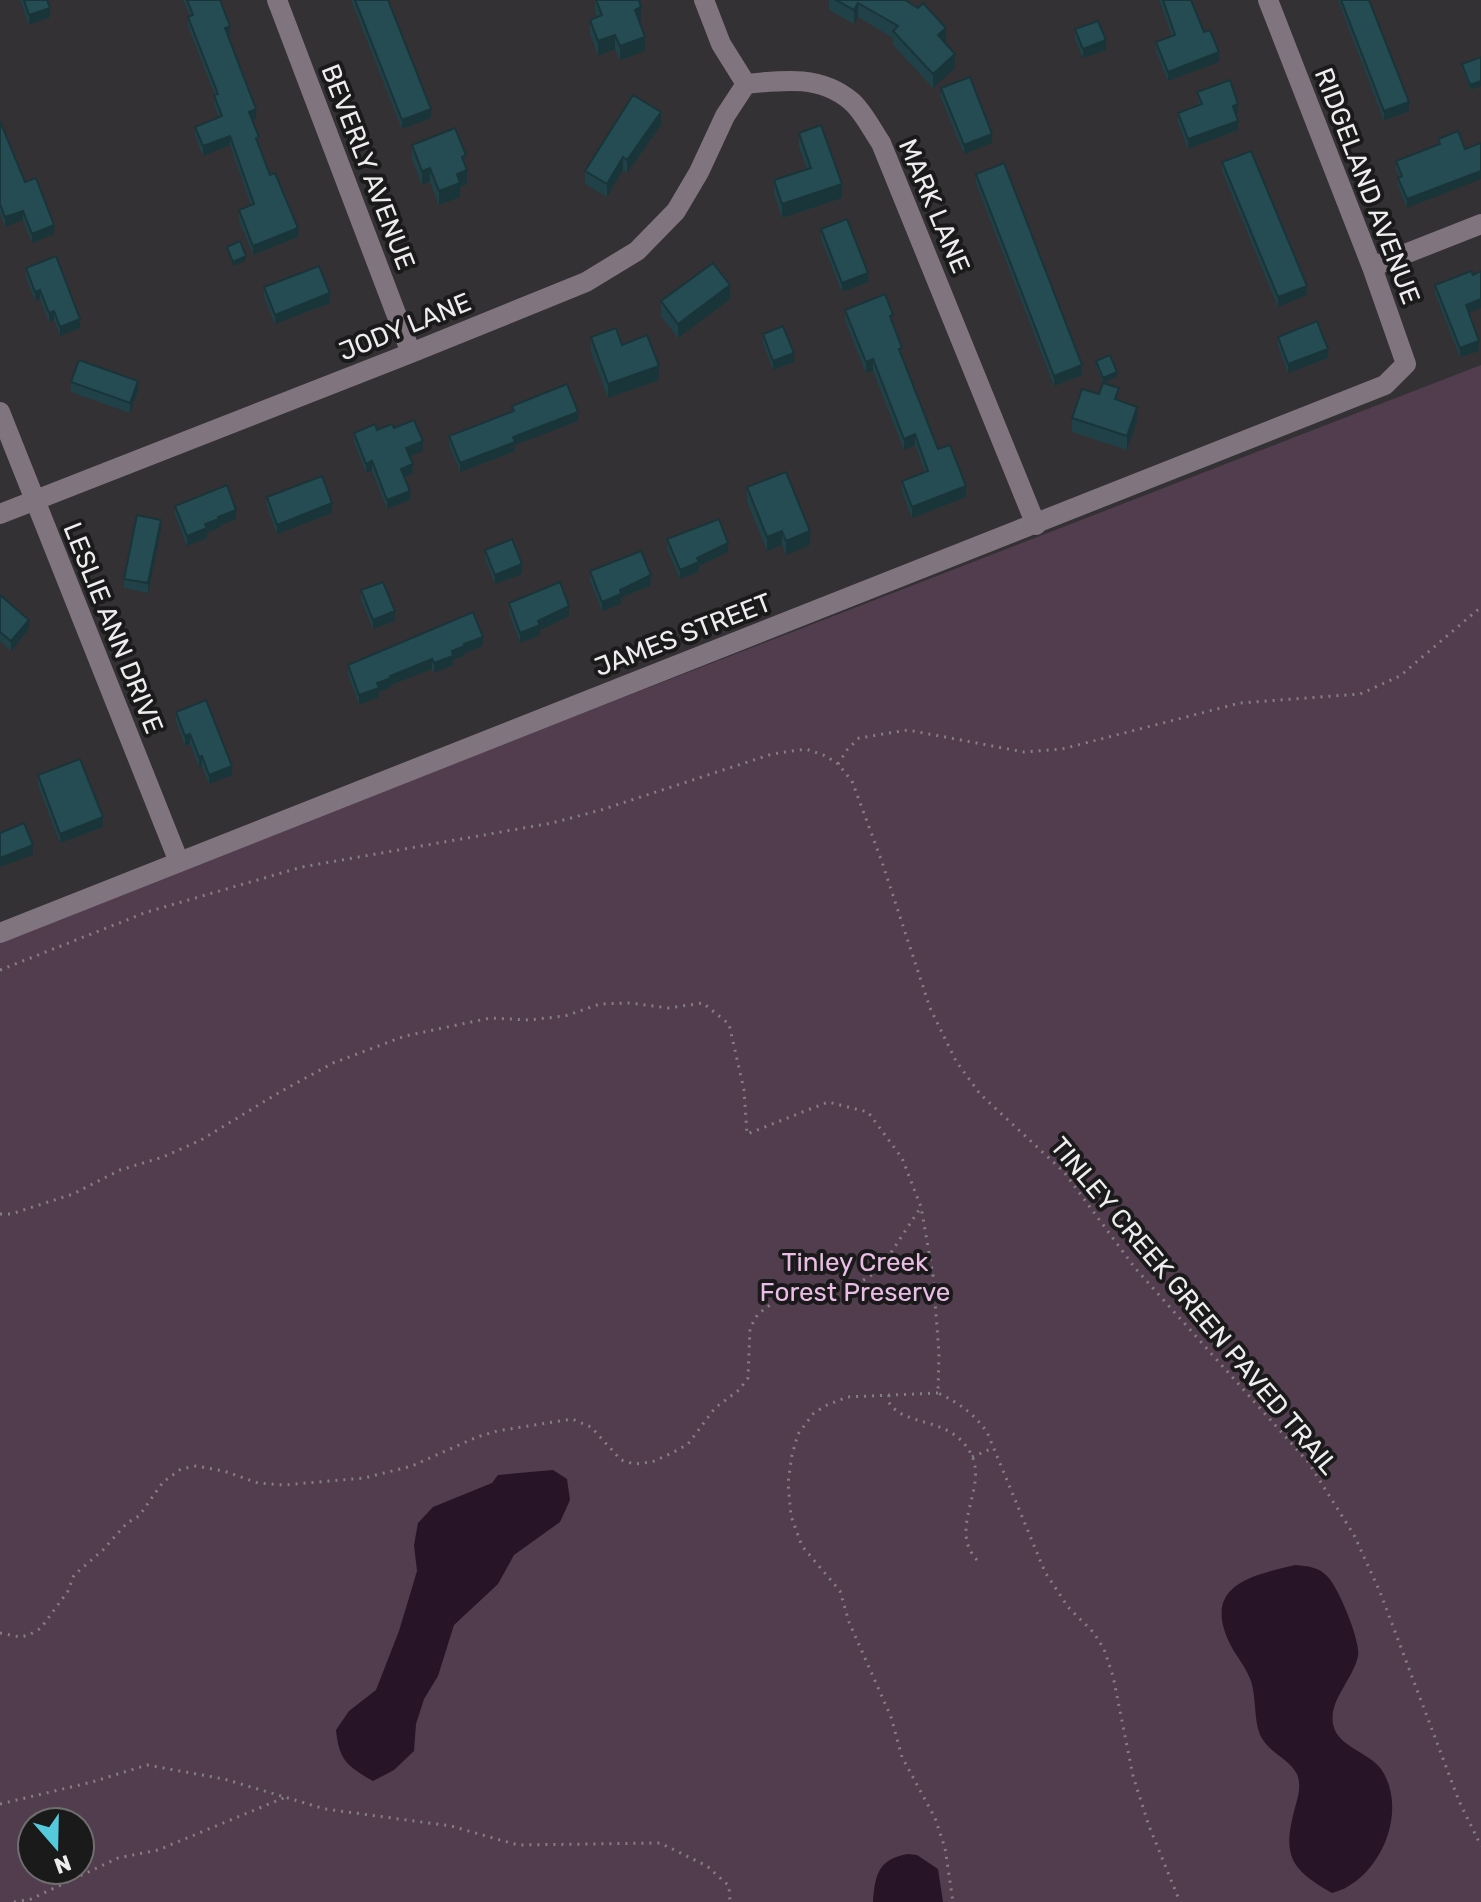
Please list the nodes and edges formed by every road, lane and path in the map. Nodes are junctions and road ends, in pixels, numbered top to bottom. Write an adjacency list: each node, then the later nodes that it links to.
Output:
1 (277, 0): 7 (street, BEVERLY AVENUE)
2 (704, 0): 4 (street)
3 (1268, 0): 6 (street, RIDGELAND AVENUE)
4 (746, 84): 7 (street, JODY LANE); 12 (street, MARK LANE)
5 (1481, 224): 6 (street)
6 (1372, 267): 8 (street, RIDGELAND AVENUE)
7 (411, 353): 10 (street, JODY LANE)
8 (1385, 385): 12 (street, JAMES STREET)
9 (0, 412): 10 (street, LESLIE ANN DRIVE)
10 (34, 501): 11 (street, JODY LANE); 15 (street, LESLIE ANN DRIVE)
11 (0, 514)
12 (1036, 525): 15 (street, JAMES STREET)
13 (1481, 607): 14 (path)
14 (838, 764): 17 (path); 28 (path, TINLEY CREEK GREEN PAVED TRAIL)
15 (179, 862): 16 (street, JAMES STREET)
16 (0, 933)
17 (0, 970)
18 (921, 1207): 19 (path); 20 (path); 25 (path)
19 (0, 1214)
20 (938, 1393): 21 (path); 22 (path)
21 (889, 1394): 23 (path); 31 (path)
22 (993, 1448): 23 (path); 32 (path)
23 (972, 1457): 24 (path)
24 (977, 1560)
25 (0, 1633)
26 (286, 1797): 27 (path); 29 (path); 30 (path)
27 (0, 1804)
28 (1481, 1846)
29 (14, 1902)
30 (730, 1902)
31 (953, 1902)
32 (1180, 1902)

